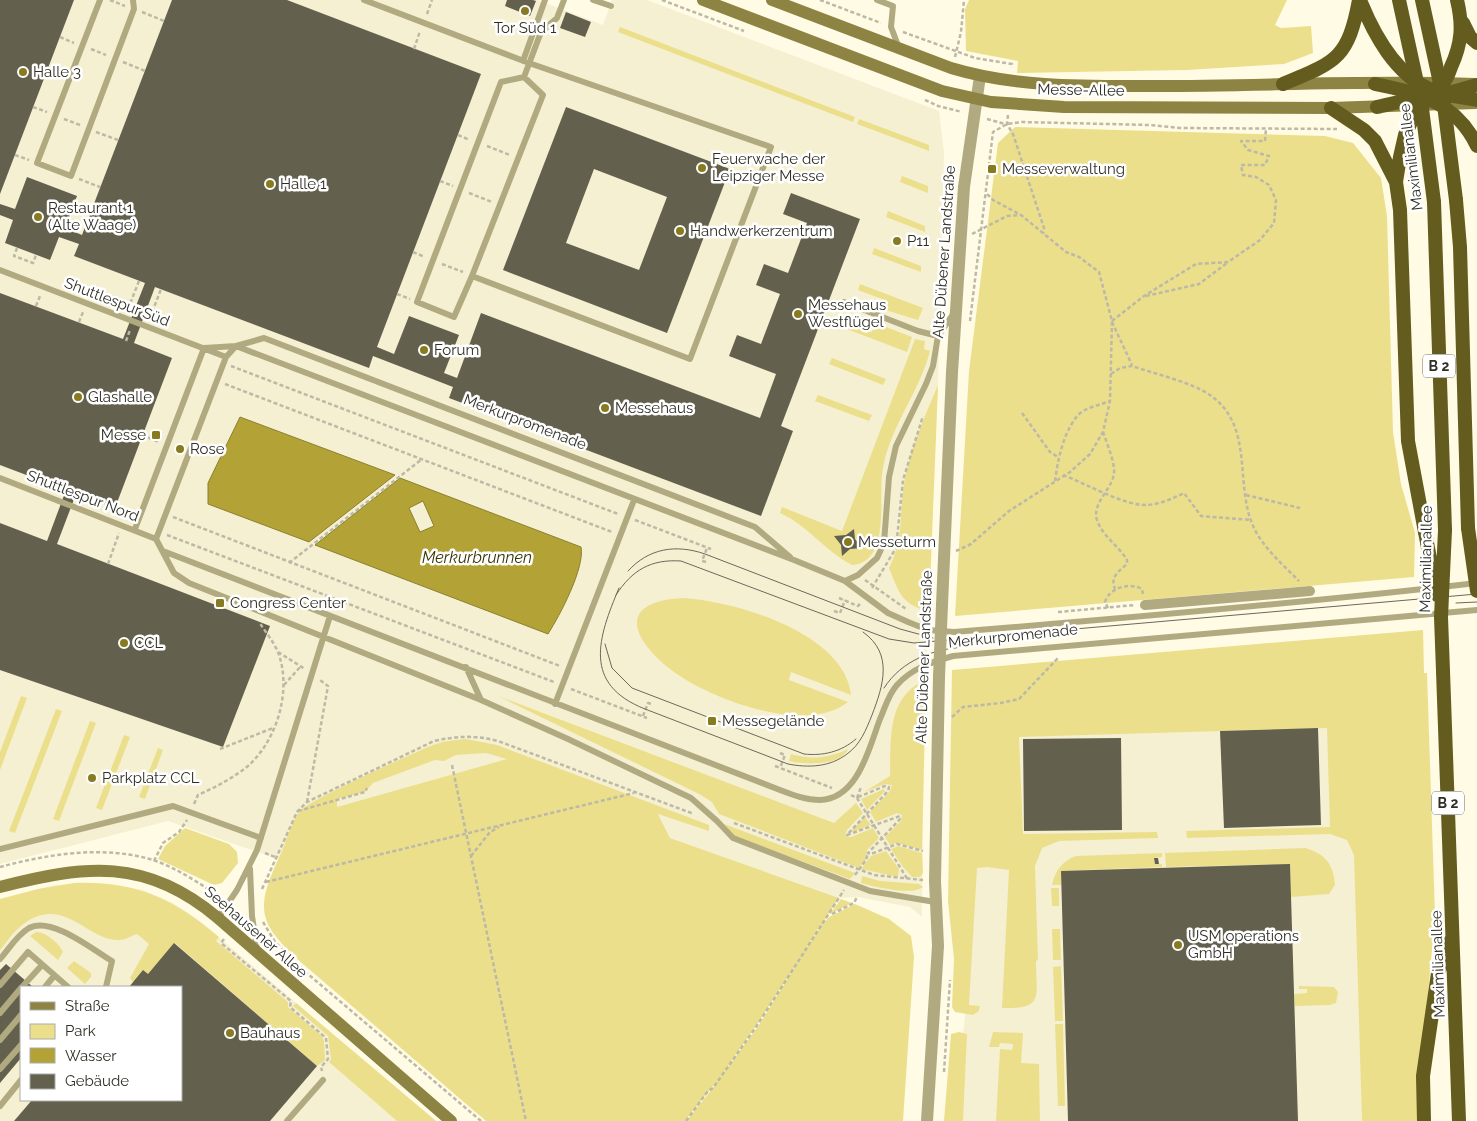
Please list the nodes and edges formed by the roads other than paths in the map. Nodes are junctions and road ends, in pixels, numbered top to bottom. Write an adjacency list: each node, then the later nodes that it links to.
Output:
1 (100, 0): 2 (lane)
2 (133, 0)
3 (364, 0): 20 (lane)
4 (540, 0): 16 (lane)
5 (545, 0): 16 (lane)
6 (564, 0): 20 (lane)
7 (593, 0): 15 (lane)
8 (703, 0): 27 (main road, Messe-Allee)
9 (772, 0): 19 (main road, Messe-Allee)
10 (877, 0): 19 (lane)
11 (1359, 0): 23 (highway); 26 (highway)
12 (1399, 0): 55 (highway, Maximilianallee / B 2, bridge)
13 (1422, 0): 51 (highway, B 2, bridge)
14 (1458, 0): 17 (highway)
15 (611, 6)
16 (538, 20): 20 (lane)
17 (1462, 22): 18 (highway); 26 (highway)
18 (1477, 43)
19 (900, 49): 21 (main road, Messe-Allee)
20 (526, 62): 22 (lane); 34 (lane)
21 (980, 76): 23 (main road, Messe-Allee); 27 (street, Alte Dübener Landstraße)
22 (524, 77): 34 (lane); 34 (lane)
23 (1283, 84): 24 (main road, Messe-Allee)
24 (1375, 84): 26 (highway)
25 (1477, 85): 26 (highway)
26 (1431, 94): 28 (highway); 29 (highway); 31 (highway); 32 (highway)
27 (975, 100): 30 (main road, Messe-Allee); 36 (street, Alte Dübener Landstraße)
28 (1477, 102)
29 (1377, 107): 30 (main road, Messe-Allee)
30 (1331, 108): 32 (highway)
31 (1477, 146)
32 (1396, 182): 55 (highway, bridge)
33 (0, 270): 40 (lane, Shuttlespur Süd)
34 (472, 276)
35 (844, 302): 37 (lane)
36 (956, 310): 37 (lane); 64 (street, Alte Dübener Landstraße, bridge)
37 (938, 336): 48 (lane)
38 (264, 338): 39 (lane); 40 (lane); 47 (lane, Merkurpromenade)
39 (236, 346): 40 (lane); 41 (lane); 43 (lane, Merkurpromenade)
40 (204, 348): 41 (lane, Shuttlespur Süd); 44 (lane)
41 (225, 360): 45 (lane)
42 (0, 478): 44 (lane, Shuttlespur Nord)
43 (634, 500): 47 (lane, Merkurpromenade); 59 (lane)
44 (135, 530): 45 (lane, Shuttlespur Nord)
45 (156, 539): 46 (lane)
46 (163, 551): 54 (lane); 56 (lane)
47 (794, 560): 48 (lane, Merkurpromenade)
48 (845, 581): 49 (lane, Merkurpromenade)
49 (1477, 583)
50 (1310, 591): 52 (street)
51 (1477, 591)
52 (1145, 604)
53 (1477, 610): 59 (lane, Merkurpromenade)
54 (330, 616): 56 (lane); 57 (lane)
55 (1441, 617): 66 (highway, Maximilianallee / B 2, bridge)
56 (322, 635): 58 (lane); 60 (lane)
57 (466, 667): 58 (lane); 59 (lane)
58 (481, 700): 64 (lane)
59 (555, 704)
60 (261, 838): 61 (lane); 62 (lane)
61 (0, 850)
62 (250, 868): 65 (lane); 67 (lane)
63 (0, 887): 65 (main road, Seehausener Allee)
64 (935, 902): 87 (street, Alte Dübener Landstraße)
65 (218, 918): 67 (main road, Seehausener Allee)
66 (1453, 935): 88 (highway); 89 (highway, Maximilianallee / B 2)
67 (258, 954): 86 (main road, Seehausener Allee)
68 (0, 959): 75 (lane)
69 (42, 965): 70 (lane); 71 (lane); 72 (lane)
70 (54, 976): 73 (lane); 74 (lane)
71 (0, 984)
72 (24, 986)
73 (46, 986)
74 (67, 986)
75 (106, 986)
76 (20, 990): 77 (lane)
77 (0, 1013)
78 (20, 1016): 79 (lane)
79 (0, 1040)
80 (20, 1046): 81 (lane)
81 (0, 1070)
82 (323, 1080): 85 (lane)
83 (20, 1081): 84 (lane)
84 (0, 1106)
85 (287, 1121)
86 (451, 1121)
87 (927, 1121)
88 (1424, 1121)
89 (1459, 1121)

